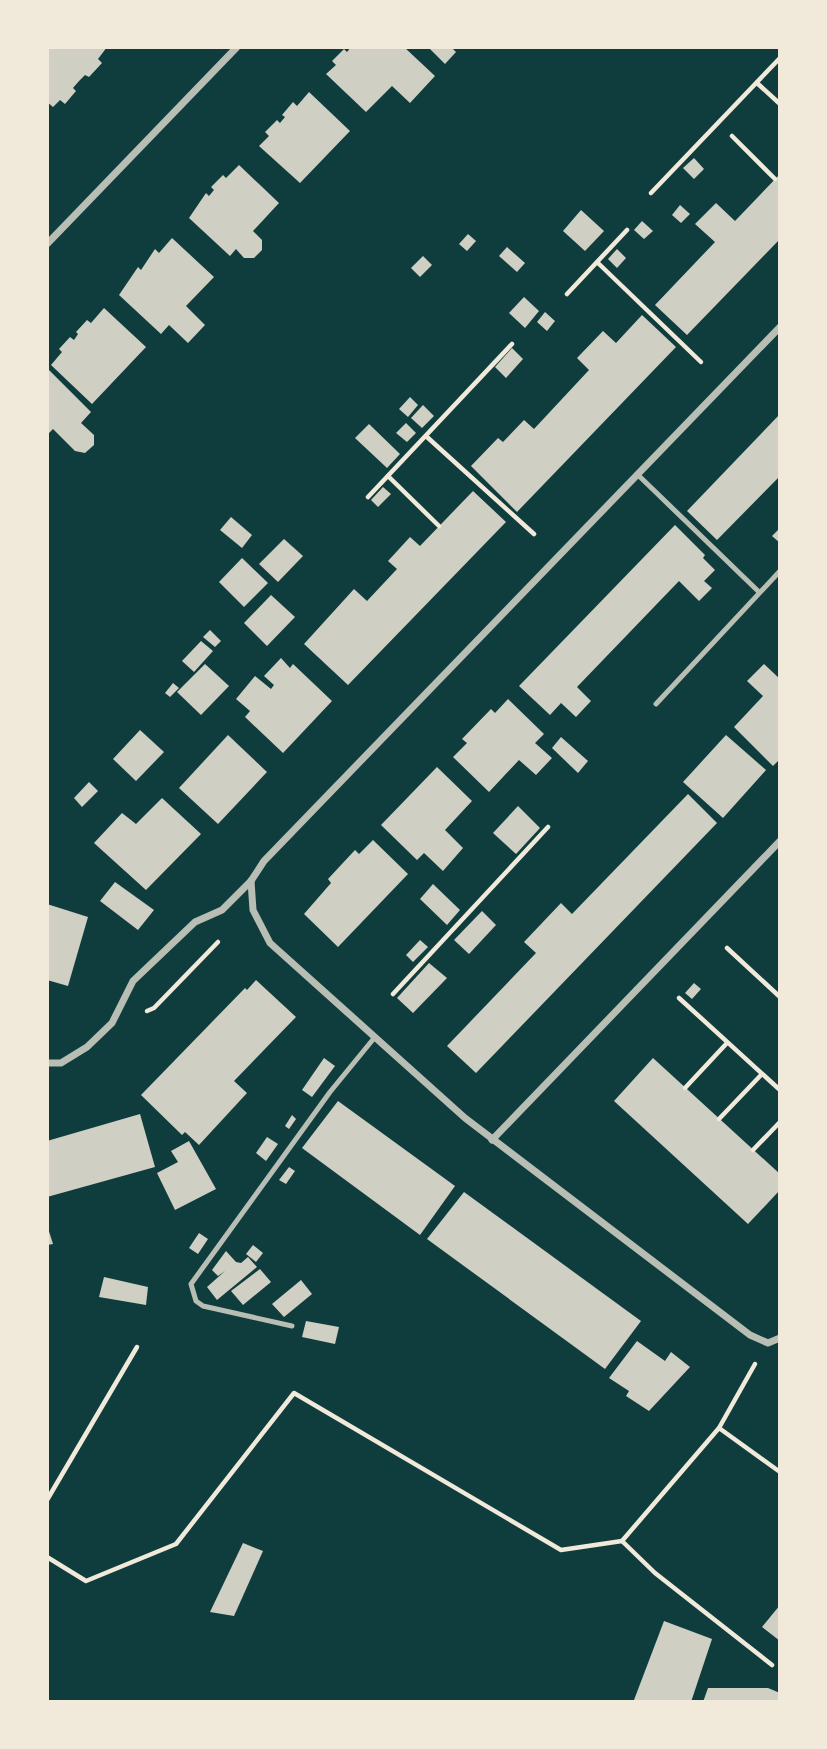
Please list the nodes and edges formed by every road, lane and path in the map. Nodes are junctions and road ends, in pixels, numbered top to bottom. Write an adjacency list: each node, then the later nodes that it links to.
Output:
1 (237, 47): 9 (street)
2 (780, 58): 3 (path)
3 (757, 83): 4 (path); 7 (path)
4 (780, 104)
5 (732, 136): 6 (path)
6 (775, 178)
7 (651, 193)
8 (627, 230): 10 (path)
9 (47, 244)
10 (598, 263): 11 (path); 14 (path)
11 (567, 294)
12 (780, 327): 18 (street)
13 (512, 344): 15 (path)
14 (701, 362)
15 (427, 437): 16 (path); 22 (path)
16 (396, 467): 17 (path); 19 (path)
17 (403, 473)
18 (638, 474): 24 (lane); 28 (street)
19 (387, 476): 20 (path); 21 (path)
20 (368, 497)
21 (439, 526)
22 (534, 534)
23 (780, 571): 24 (lane)
24 (759, 592): 25 (lane)
25 (656, 704)
26 (548, 827): 30 (path)
27 (780, 841): 41 (street)
28 (251, 881): 33 (street); 35 (street)
29 (727, 948): 31 (path)
30 (393, 995)
31 (780, 997)
32 (678, 998): 34 (path)
33 (374, 1037): 41 (street); 43 (lane)
34 (727, 1043): 36 (path); 37 (path)
35 (47, 1063)
36 (761, 1075): 38 (path); 39 (path)
37 (685, 1087)
38 (779, 1091)
39 (719, 1119)
40 (780, 1122): 42 (path)
41 (492, 1140): 45 (street)
42 (753, 1150)
43 (292, 1326)
44 (780, 1338): 45 (street)
45 (768, 1342): 47 (path)
46 (137, 1347): 49 (path)
47 (719, 1428): 48 (path); 50 (path)
48 (780, 1472)
49 (47, 1500)
50 (622, 1541): 51 (path); 52 (path)
51 (47, 1557)
52 (772, 1665)

